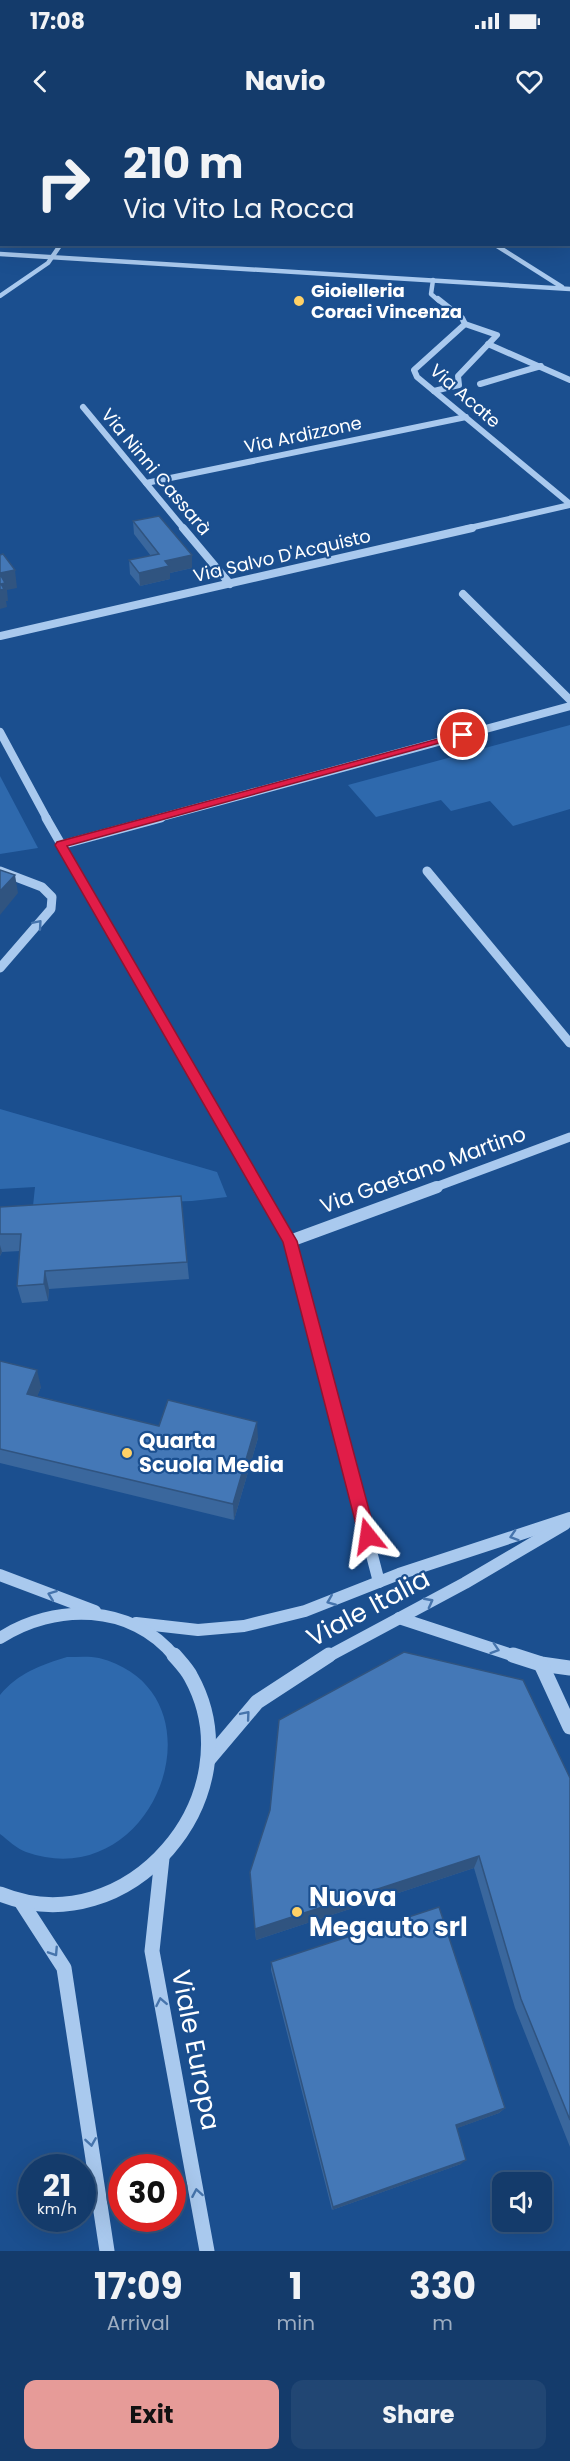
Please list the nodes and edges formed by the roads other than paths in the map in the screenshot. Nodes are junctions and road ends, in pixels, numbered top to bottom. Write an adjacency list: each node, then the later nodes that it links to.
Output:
1 (60, 246): 4 (street)
2 (497, 246): 6 (street)
3 (0, 254): 4 (street)
4 (55, 256): 5 (street); 7 (street)
5 (432, 280): 6 (street); 8 (street)
6 (567, 289)
7 (0, 296)
8 (465, 324): 9 (street); 13 (street, Via Acate)
9 (488, 344): 10 (street); 13 (street)
10 (541, 366): 11 (street); 12 (street)
11 (570, 380)
12 (480, 384)
13 (434, 391): 15 (street, Via Acate)
14 (83, 407): 16 (street, Via Ninni Cassarà)
15 (466, 417): 16 (street, Via Ardizzone); 17 (street, Via Acate)
16 (146, 483): 18 (street, Via Ninni Cassarà)
17 (570, 504): 18 (street, Via Salvo D'Acquisto)
18 (230, 584): 20 (street, Via Salvo D'Acquisto)
19 (463, 594): 21 (street)
20 (0, 636)
21 (570, 700)
22 (570, 706): 24 (street)
23 (0, 732): 24 (street)
24 (61, 845): 30 (street)
25 (0, 871): 27 (street, one-way to 25)
26 (427, 871): 28 (street)
27 (0, 968)
28 (570, 1043)
29 (570, 1137): 30 (street, Via Gaetano Martino)
30 (290, 1241): 33 (street)
31 (570, 1520): 33 (street, Viale Italia, one-way to 33); 35 (street, Viale Italia, one-way to 31)
32 (0, 1575): 34 (street, one-way to 32)
33 (379, 1582): 36 (street, Viale Italia, one-way to 36)
34 (104, 1615): 36 (street); 37 (street)
35 (399, 1618): 38 (street, one-way to 38); 41 (street, Viale Italia, one-way to 35)
36 (131, 1623): 41 (street)
37 (0, 1638)
38 (541, 1665): 39 (street); 40 (street)
39 (570, 1668)
40 (570, 1728)
41 (208, 1760): 42 (street)
42 (162, 1858): 44 (street); 46 (street, Viale Europa, one-way to 42)
43 (0, 1894): 44 (street)
44 (22, 1903): 45 (street, one-way to 45)
45 (107, 2251)
46 (207, 2251)

